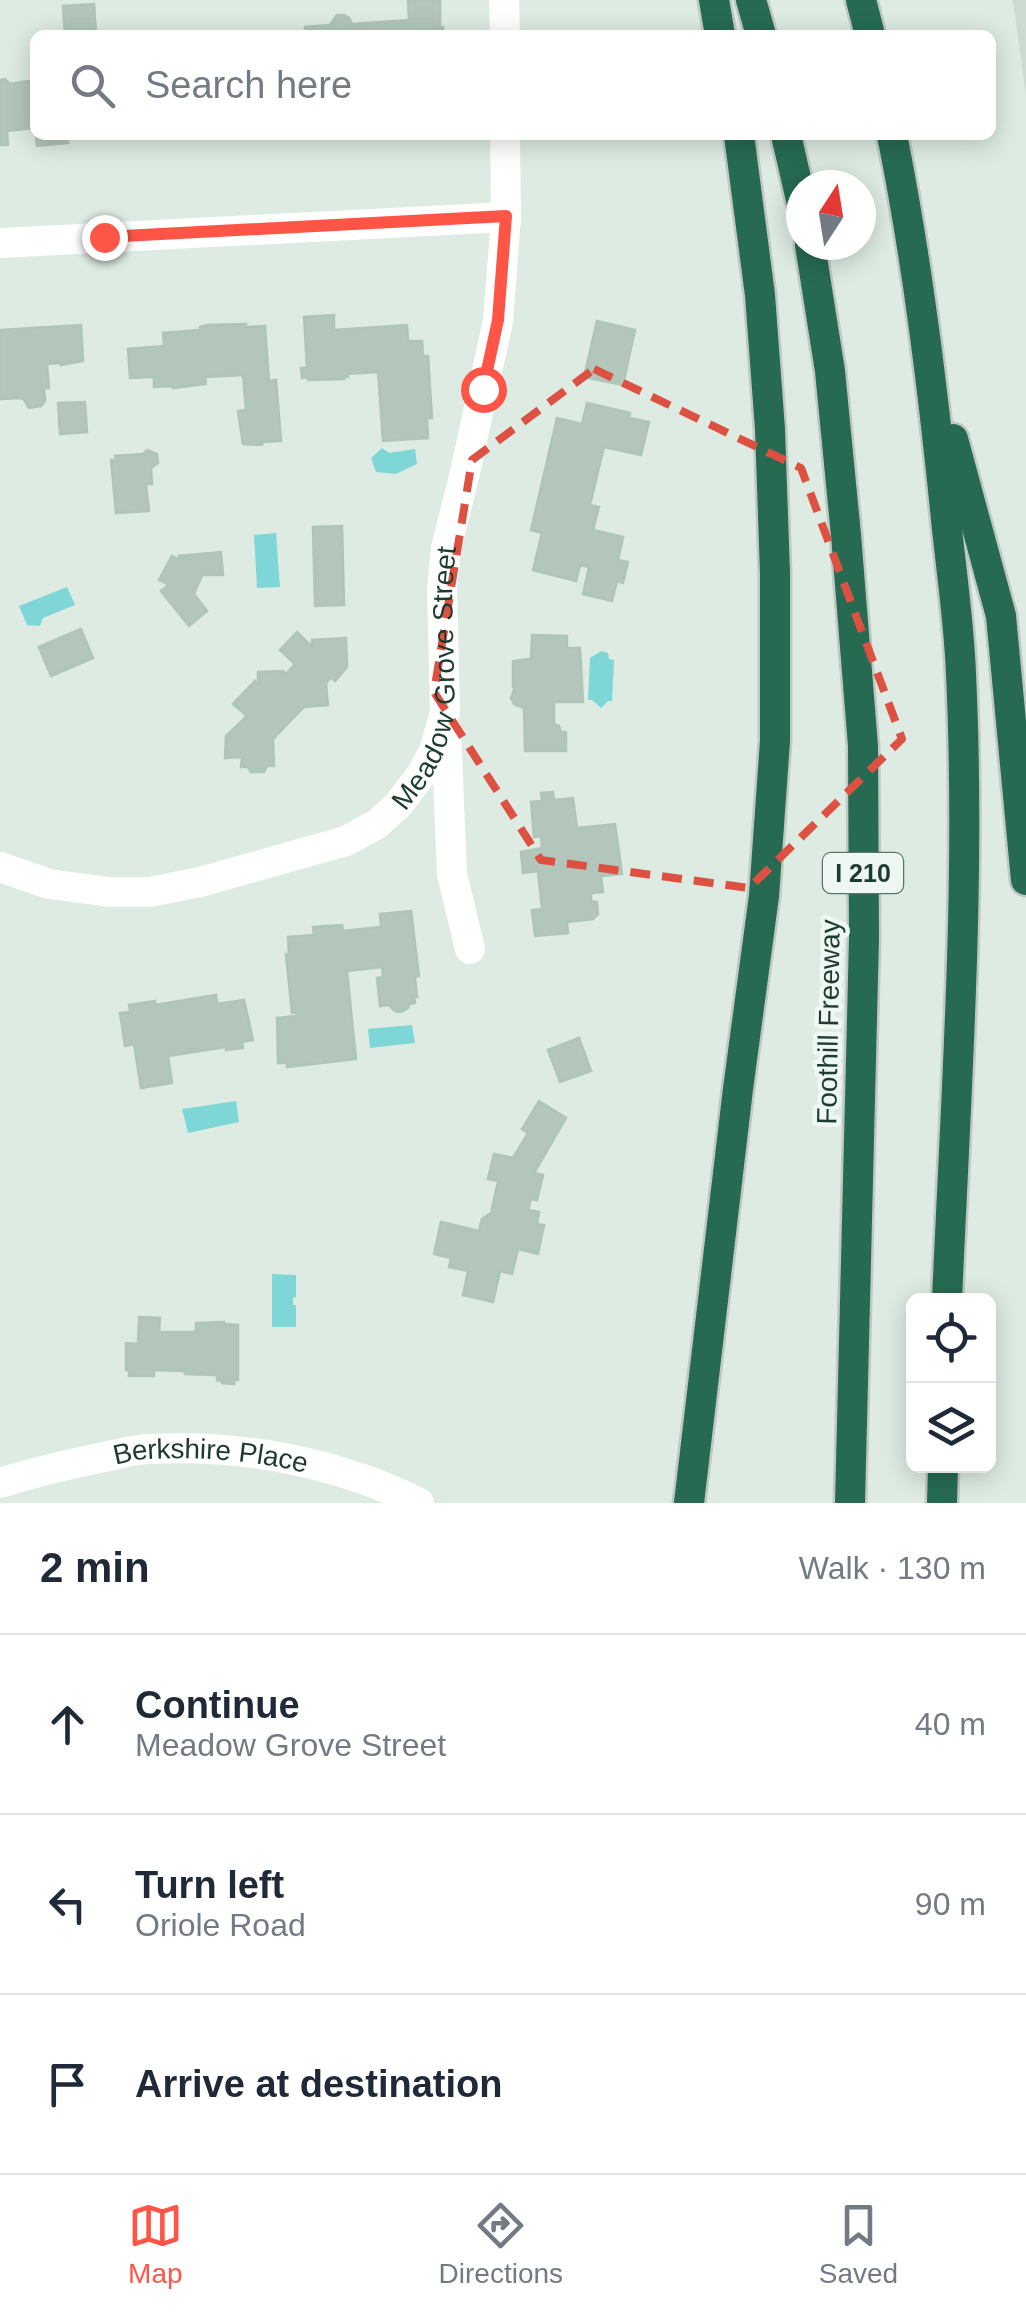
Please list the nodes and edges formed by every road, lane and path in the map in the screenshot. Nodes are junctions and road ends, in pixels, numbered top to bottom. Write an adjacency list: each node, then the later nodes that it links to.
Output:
1 (504, 0): 5 (street)
2 (714, 0): 6 (highway)
3 (752, 0): 7 (highway)
4 (861, 0): 8 (highway)
5 (505, 30)
6 (719, 30)
7 (759, 30)
8 (869, 30)
9 (506, 140): 14 (street, Meadow Grove Street)
10 (740, 140): 26 (highway)
11 (787, 140): 13 (highway)
12 (893, 140): 17 (highway)
13 (794, 170)
14 (506, 216): 15 (street); 18 (street, Meadow Grove Street)
15 (0, 243)
16 (812, 260): 27 (highway, Foothill Freeway / I 210)
17 (929, 354): 20 (highway); 22 (highway)
18 (445, 712): 19 (street, Meadow Grove Street); 21 (street)
19 (0, 867)
20 (1026, 880)
21 (470, 949)
22 (947, 1293)
23 (943, 1473): 28 (highway)
24 (0, 1483): 25 (street, Berkshire Place)
25 (418, 1503)
26 (689, 1503)
27 (850, 1503)
28 (942, 1503)

